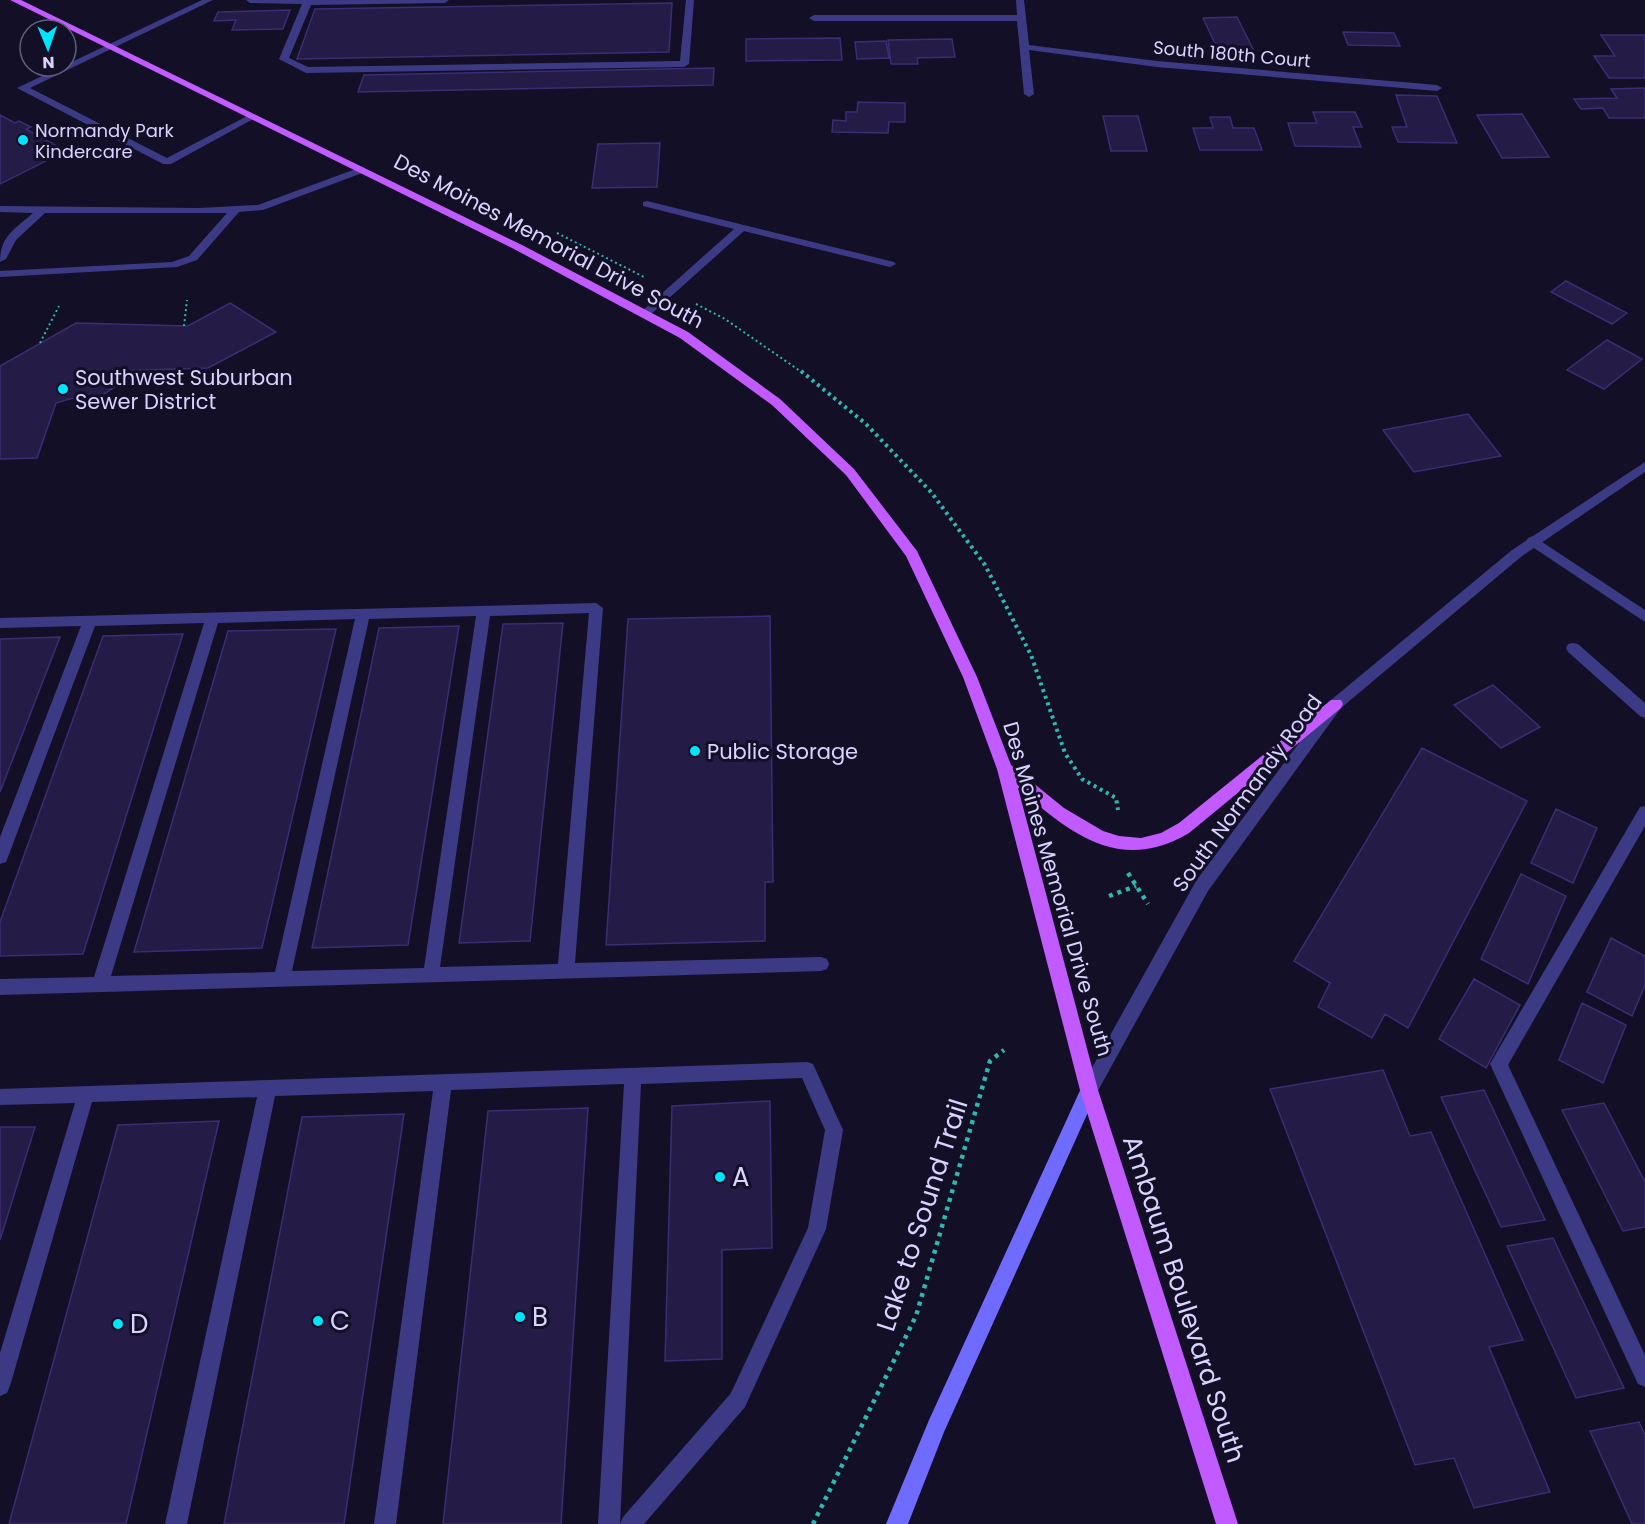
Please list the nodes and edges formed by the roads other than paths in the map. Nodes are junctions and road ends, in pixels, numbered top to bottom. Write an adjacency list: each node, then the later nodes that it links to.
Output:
1 (14, 0): 10 (main road, Des Moines Memorial Drive South)
2 (209, 0): 10 (street)
3 (250, 0): 7 (street)
4 (445, 0): 7 (street)
5 (690, 0): 7 (street)
6 (1020, 0): 9 (street)
7 (308, 2)
8 (814, 18): 9 (street)
9 (1022, 18): 11 (street)
10 (108, 46): 14 (main road, Des Moines Memorial Drive South); 14 (street)
11 (1025, 47): 12 (street, South 180th Court); 13 (street)
12 (1437, 88)
13 (1029, 94)
14 (252, 117): 15 (main road, Des Moines Memorial Drive South)
15 (361, 170): 18 (street); 24 (main road, Des Moines Memorial Drive South)
16 (646, 204): 20 (street)
17 (0, 209): 19 (street)
18 (236, 209): 19 (street); 23 (street)
19 (42, 210): 21 (street)
20 (742, 227): 22 (street); 24 (street)
21 (0, 259)
22 (890, 264)
23 (0, 274)
24 (645, 314): 36 (main road, Des Moines Memorial Drive South)
25 (1645, 466): 26 (street, South Normandy Road)
26 (1533, 541): 30 (street); 34 (street, South Normandy Road)
27 (484, 611): 28 (street); 40 (street); 41 (street)
28 (363, 614): 29 (street); 42 (street)
29 (213, 617): 31 (street); 43 (street)
30 (1645, 617)
31 (90, 621): 32 (street); 38 (street)
32 (0, 623)
33 (1573, 648): 35 (street)
34 (1336, 704): 36 (main road); 48 (street, South Normandy Road)
35 (1645, 712)
36 (1005, 769): 48 (main road, Des Moines Memorial Drive South)
37 (1645, 812): 51 (street)
38 (0, 857)
39 (821, 964): 40 (street)
40 (566, 972): 41 (street)
41 (431, 975): 42 (street)
42 (282, 979): 43 (street)
43 (100, 984): 44 (street)
44 (0, 987)
45 (633, 1076): 46 (street); 55 (street); 56 (street)
46 (443, 1082): 47 (street); 54 (street)
47 (268, 1088): 49 (street); 53 (street)
48 (1089, 1090): 57 (main road, Des Moines Memorial Drive South); 58 (main road, Ambaum Boulevard South)
49 (86, 1094): 50 (street); 52 (street)
50 (0, 1097)
51 (1645, 1377)
52 (0, 1386)
53 (176, 1524)
54 (385, 1524)
55 (609, 1524)
56 (630, 1524)
57 (897, 1524)
58 (1227, 1524)

